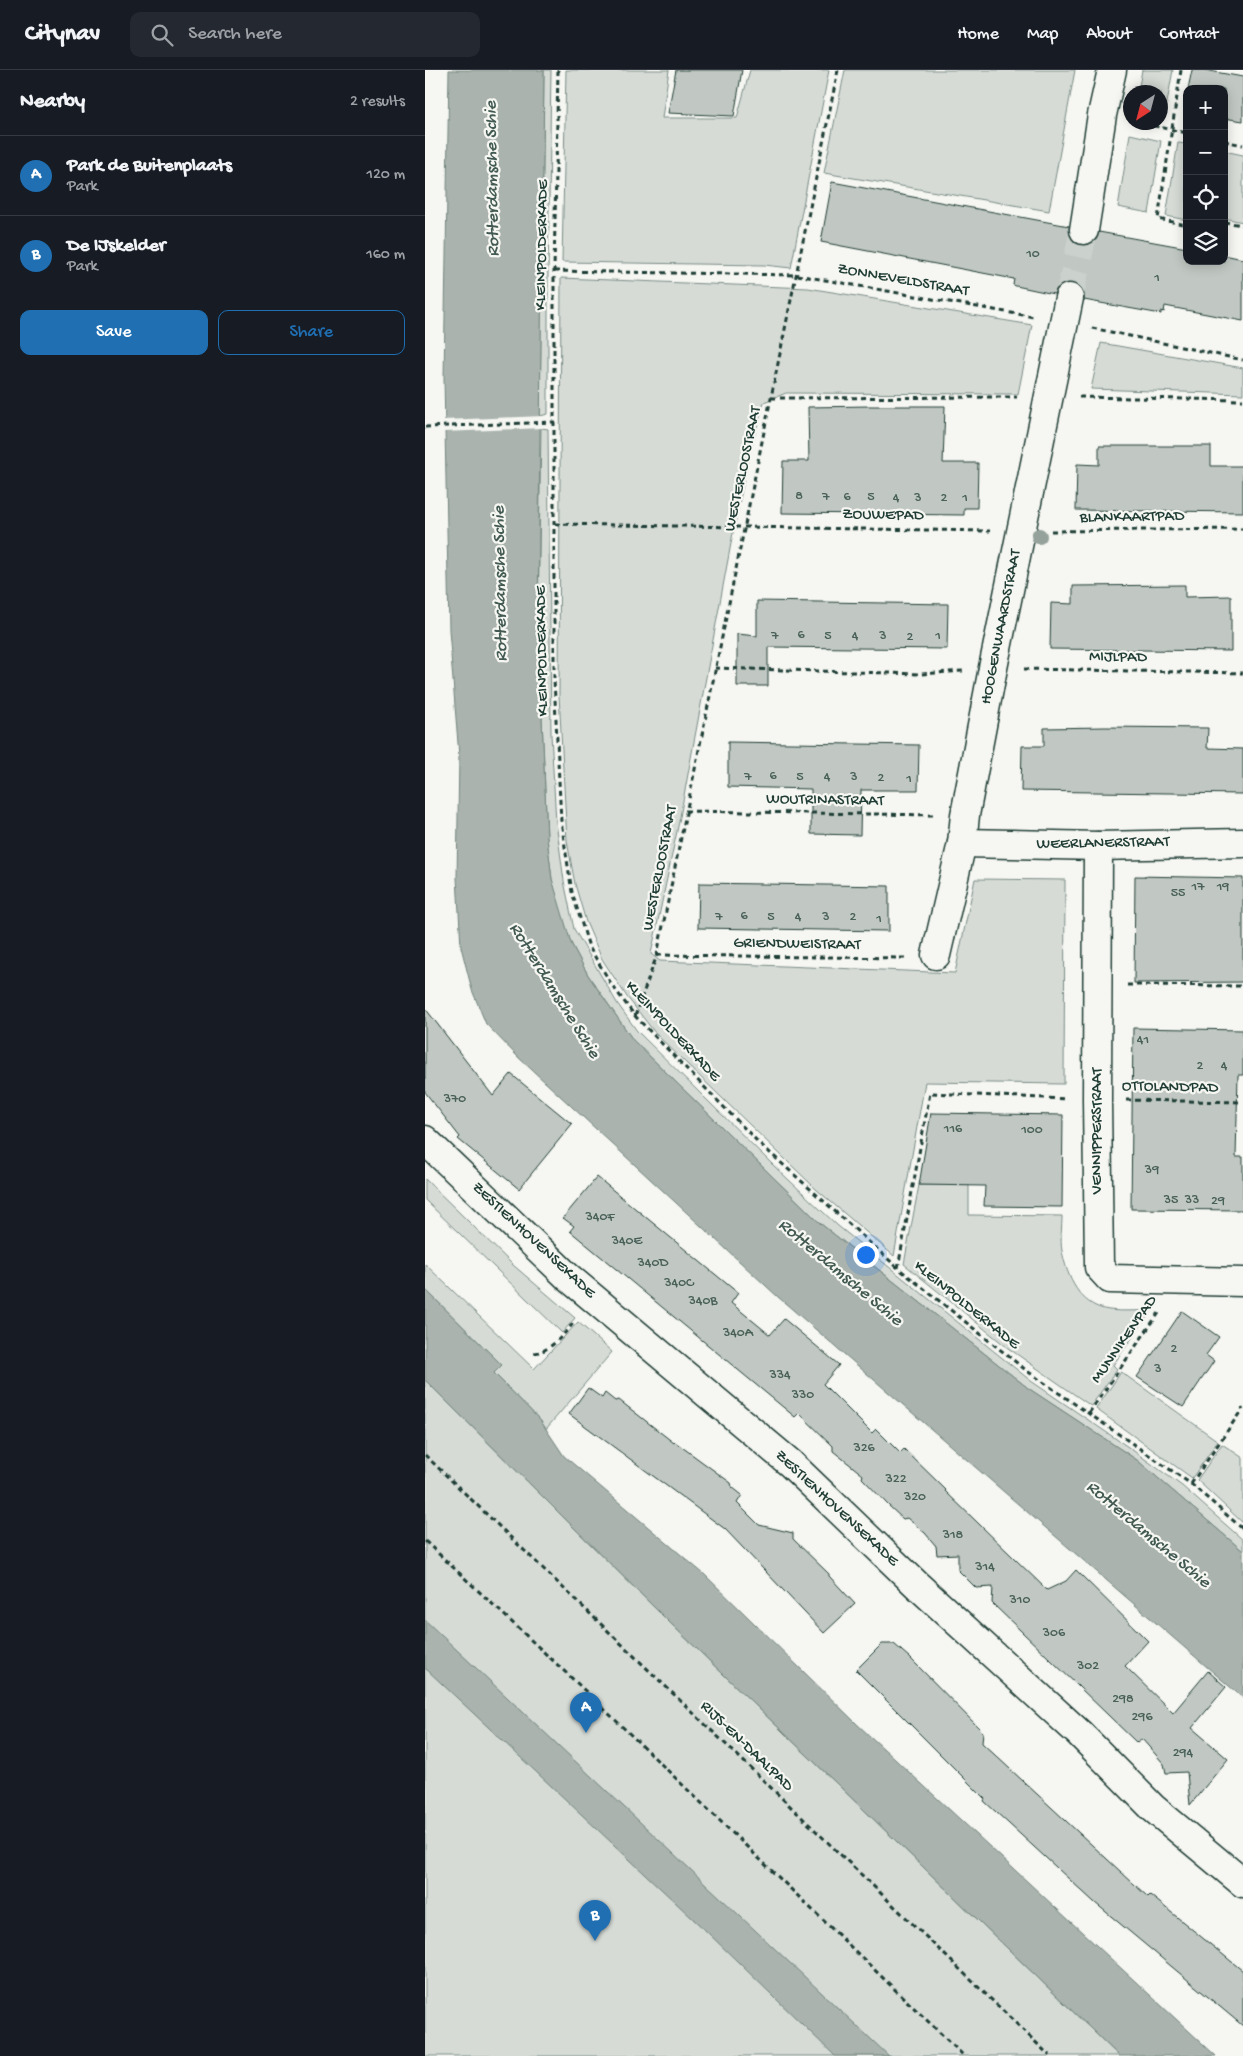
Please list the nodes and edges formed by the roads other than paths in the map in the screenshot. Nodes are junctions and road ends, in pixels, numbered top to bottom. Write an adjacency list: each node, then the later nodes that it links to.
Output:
1 (1112, 70): 2 (street)
2 (1084, 230)
3 (1067, 310): 5 (street, HOOGENWAARDSTRAAT)
4 (1243, 843): 6 (street, WEERLANERSTRAAT)
5 (962, 844): 6 (street, WEERLANERSTRAAT); 7 (street, HOOGENWAARDSTRAAT)
6 (1098, 846): 9 (street, VENNIPPERSTRAAT)
7 (936, 956)
8 (425, 1140): 10 (street, ZESTIENHOVENSEKADE)
9 (1243, 1282)
10 (1243, 1883)

